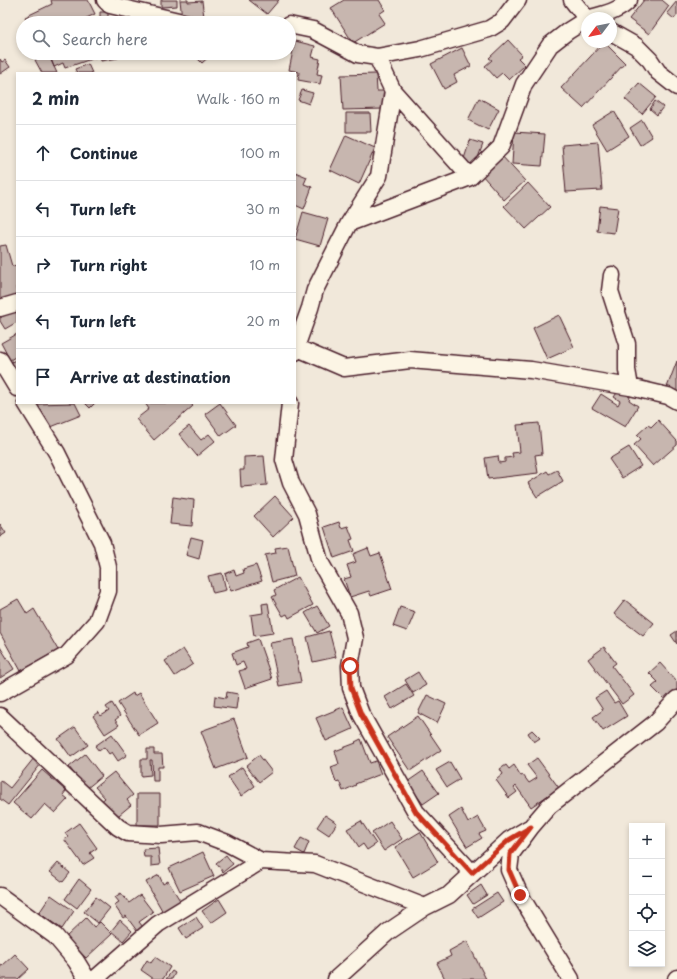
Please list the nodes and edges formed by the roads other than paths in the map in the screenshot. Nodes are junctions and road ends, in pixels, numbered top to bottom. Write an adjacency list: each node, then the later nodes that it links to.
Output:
1 (105, 0): 7 (street)
2 (518, 0): 11 (street)
3 (572, 0): 5 (street)
4 (629, 0): 6 (street)
5 (581, 12)
6 (608, 12)
7 (156, 16)
8 (581, 23): 14 (street)
9 (296, 26): 11 (street)
10 (617, 35): 12 (street)
11 (376, 57): 13 (street)
12 (677, 87)
13 (393, 91): 14 (street); 15 (street)
14 (470, 177): 15 (street)
15 (349, 223): 19 (street)
16 (612, 275): 25 (street)
17 (16, 303): 18 (street)
18 (0, 308)
19 (310, 308): 20 (street); 21 (street)
20 (296, 316)
21 (296, 344)
22 (296, 347): 25 (street)
23 (0, 360): 24 (street)
24 (16, 386)
25 (630, 387): 26 (street)
26 (677, 401)
27 (27, 404): 29 (street)
28 (290, 404): 34 (street)
29 (0, 693)
30 (677, 699): 32 (street)
31 (0, 716): 33 (street)
32 (531, 827): 34 (street); 40 (street)
33 (261, 861): 36 (street); 38 (street)
34 (472, 873): 36 (street)
35 (0, 896): 37 (street)
36 (425, 907): 39 (street)
37 (87, 979)
38 (95, 979)
39 (336, 979)
40 (571, 979)

